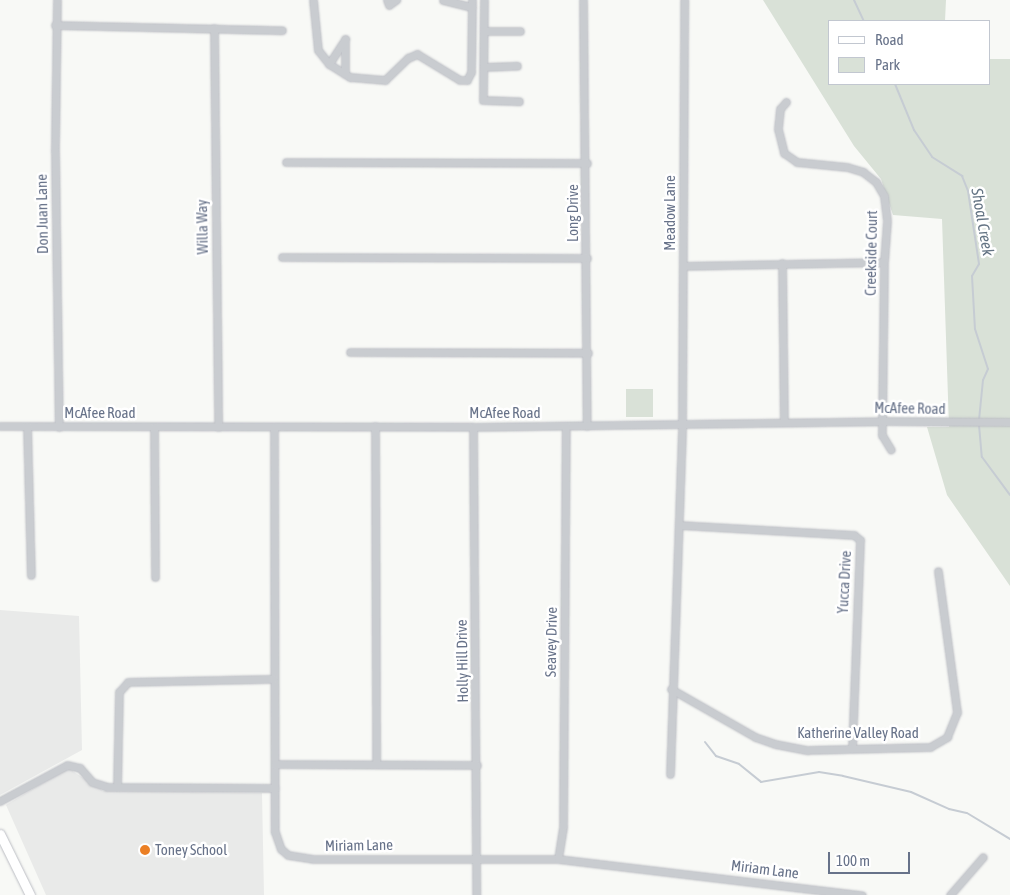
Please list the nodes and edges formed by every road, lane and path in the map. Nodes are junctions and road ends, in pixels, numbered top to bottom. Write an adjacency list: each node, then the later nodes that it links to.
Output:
1 (57, 0): 10 (street, Don Juan Lane)
2 (313, 0): 15 (street)
3 (387, 0): 4 (street)
4 (396, 0)
5 (443, 0): 9 (street)
6 (484, 0): 13 (street)
7 (583, 0): 22 (street, Long Drive)
8 (684, 0): 27 (street, Meadow Lane)
9 (472, 4): 18 (street)
10 (55, 25): 11 (street); 39 (street, Don Juan Lane)
11 (214, 28): 12 (street); 41 (street, Willa Way)
12 (282, 30)
13 (484, 31): 14 (street); 17 (street)
14 (520, 31)
15 (328, 64): 18 (street); 18 (street)
16 (517, 66): 17 (street)
17 (484, 67): 19 (street)
18 (345, 74)
19 (519, 101)
20 (786, 102): 25 (street, Creekside Court)
21 (286, 162): 22 (street)
22 (587, 163): 24 (street, Long Drive)
23 (282, 257): 24 (street)
24 (587, 258): 29 (street, Long Drive)
25 (884, 262): 26 (street); 30 (street, Creekside Court)
26 (782, 263): 27 (street); 31 (street)
27 (683, 266): 33 (street, Meadow Lane)
28 (350, 352): 29 (street)
29 (588, 353): 38 (street, Long Drive)
30 (882, 421): 31 (street, McAfee Road); 32 (street, McAfee Road); 44 (street, Creekside Court)
31 (784, 422): 33 (street, McAfee Road)
32 (1010, 422)
33 (682, 425): 38 (street, McAfee Road); 45 (street, Meadow Lane)
34 (0, 426): 35 (street, McAfee Road)
35 (27, 426): 39 (street, McAfee Road); 47 (street)
36 (376, 426): 42 (street, McAfee Road); 43 (street, McAfee Road); 53 (street)
37 (566, 426): 38 (street, McAfee Road); 43 (street, McAfee Road); 62 (street, Seavey Drive)
38 (587, 426)
39 (59, 427): 40 (street, McAfee Road)
40 (154, 427): 41 (street, McAfee Road); 48 (street)
41 (218, 427): 42 (street, McAfee Road)
42 (274, 427): 49 (street, Miriam Lane)
43 (473, 427): 54 (street, Holly Hill Drive)
44 (891, 450)
45 (678, 525): 50 (street, Meadow Lane); 51 (street, Yucca Drive)
46 (938, 571): 51 (street, Katherine Valley Road)
47 (30, 575)
48 (155, 577)
49 (274, 679): 52 (street, Miriam Lane); 56 (street)
50 (671, 689): 51 (street, Katherine Valley Road); 55 (street, Meadow Lane)
51 (852, 749)
52 (275, 764): 53 (street); 57 (street, Miriam Lane)
53 (376, 764): 54 (street)
54 (477, 765): 60 (street, Holly Hill Drive)
55 (670, 774)
56 (116, 787): 57 (street); 58 (street)
57 (275, 788): 60 (street, Miriam Lane)
58 (0, 801)
59 (0, 834): 63 (main road)
60 (475, 857): 62 (street, Miriam Lane); 64 (street, Holly Hill Drive)
61 (983, 857): 66 (street)
62 (558, 859): 65 (street, Miriam Lane)
63 (30, 895)
64 (476, 895)
65 (862, 895)
66 (950, 895)

